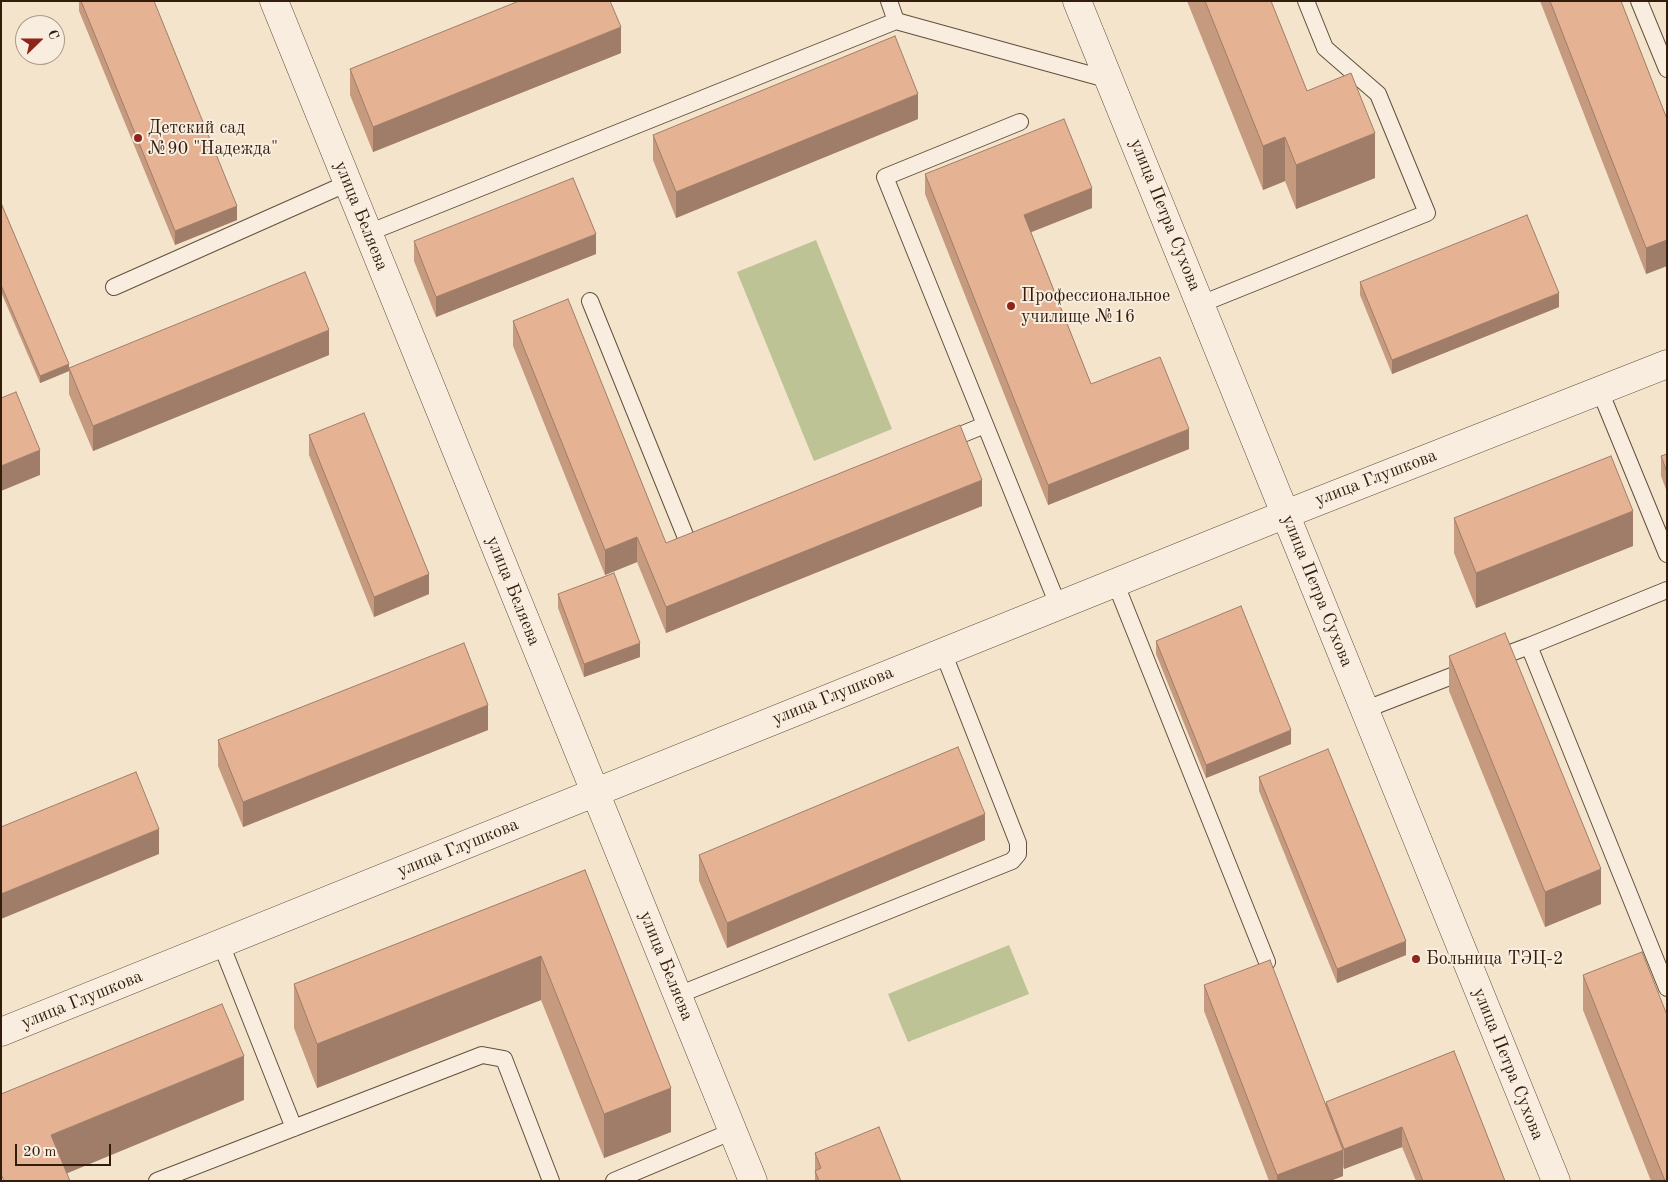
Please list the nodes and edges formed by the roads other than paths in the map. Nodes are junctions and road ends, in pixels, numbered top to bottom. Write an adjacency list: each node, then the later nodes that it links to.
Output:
1 (274, 1): 10 (street, улица Беляева)
2 (889, 1): 6 (lane)
3 (1077, 1): 8 (street, улица Петра Сухова)
4 (1306, 1): 14 (lane)
5 (1639, 1): 7 (lane)
6 (896, 21): 8 (lane); 11 (lane)
7 (1667, 69)
8 (1110, 80): 14 (street, улица Петра Сухова)
9 (1020, 122): 17 (lane)
10 (348, 182): 11 (street, улица Беляева); 12 (lane)
11 (368, 233): 28 (street, улица Беляева)
12 (114, 287)
13 (590, 301): 20 (lane)
14 (1201, 304): 19 (street, улица Петра Сухова)
15 (1667, 364): 16 (street, улица Глушкова)
16 (1600, 391): 19 (street, улица Глушкова); 21 (lane)
17 (985, 425): 18 (lane); 24 (lane)
18 (930, 448)
19 (1286, 514): 22 (street, улица Глушкова); 27 (street, улица Петра Сухова)
20 (717, 534)
21 (1667, 554)
22 (1115, 582): 24 (street, улица Глушкова); 30 (lane)
23 (1667, 590): 25 (lane)
24 (1058, 605): 26 (street, улица Глушкова)
25 (1528, 646): 27 (lane); 31 (lane)
26 (943, 652): 28 (street, улица Глушкова); 32 (lane)
27 (1364, 710): 40 (street, улица Петра Сухова)
28 (595, 792): 29 (street, улица Глушкова); 32 (street, улица Беляева)
29 (221, 944): 33 (street, улица Глушкова); 34 (lane)
30 (1267, 962)
31 (1667, 988)
32 (678, 995): 35 (street, улица Беляева)
33 (1, 1032)
34 (294, 1128): 36 (lane); 37 (lane)
35 (733, 1131): 38 (lane); 39 (street, улица Беляева)
36 (157, 1181)
37 (551, 1181)
38 (614, 1181)
39 (753, 1181)
40 (1556, 1181)

